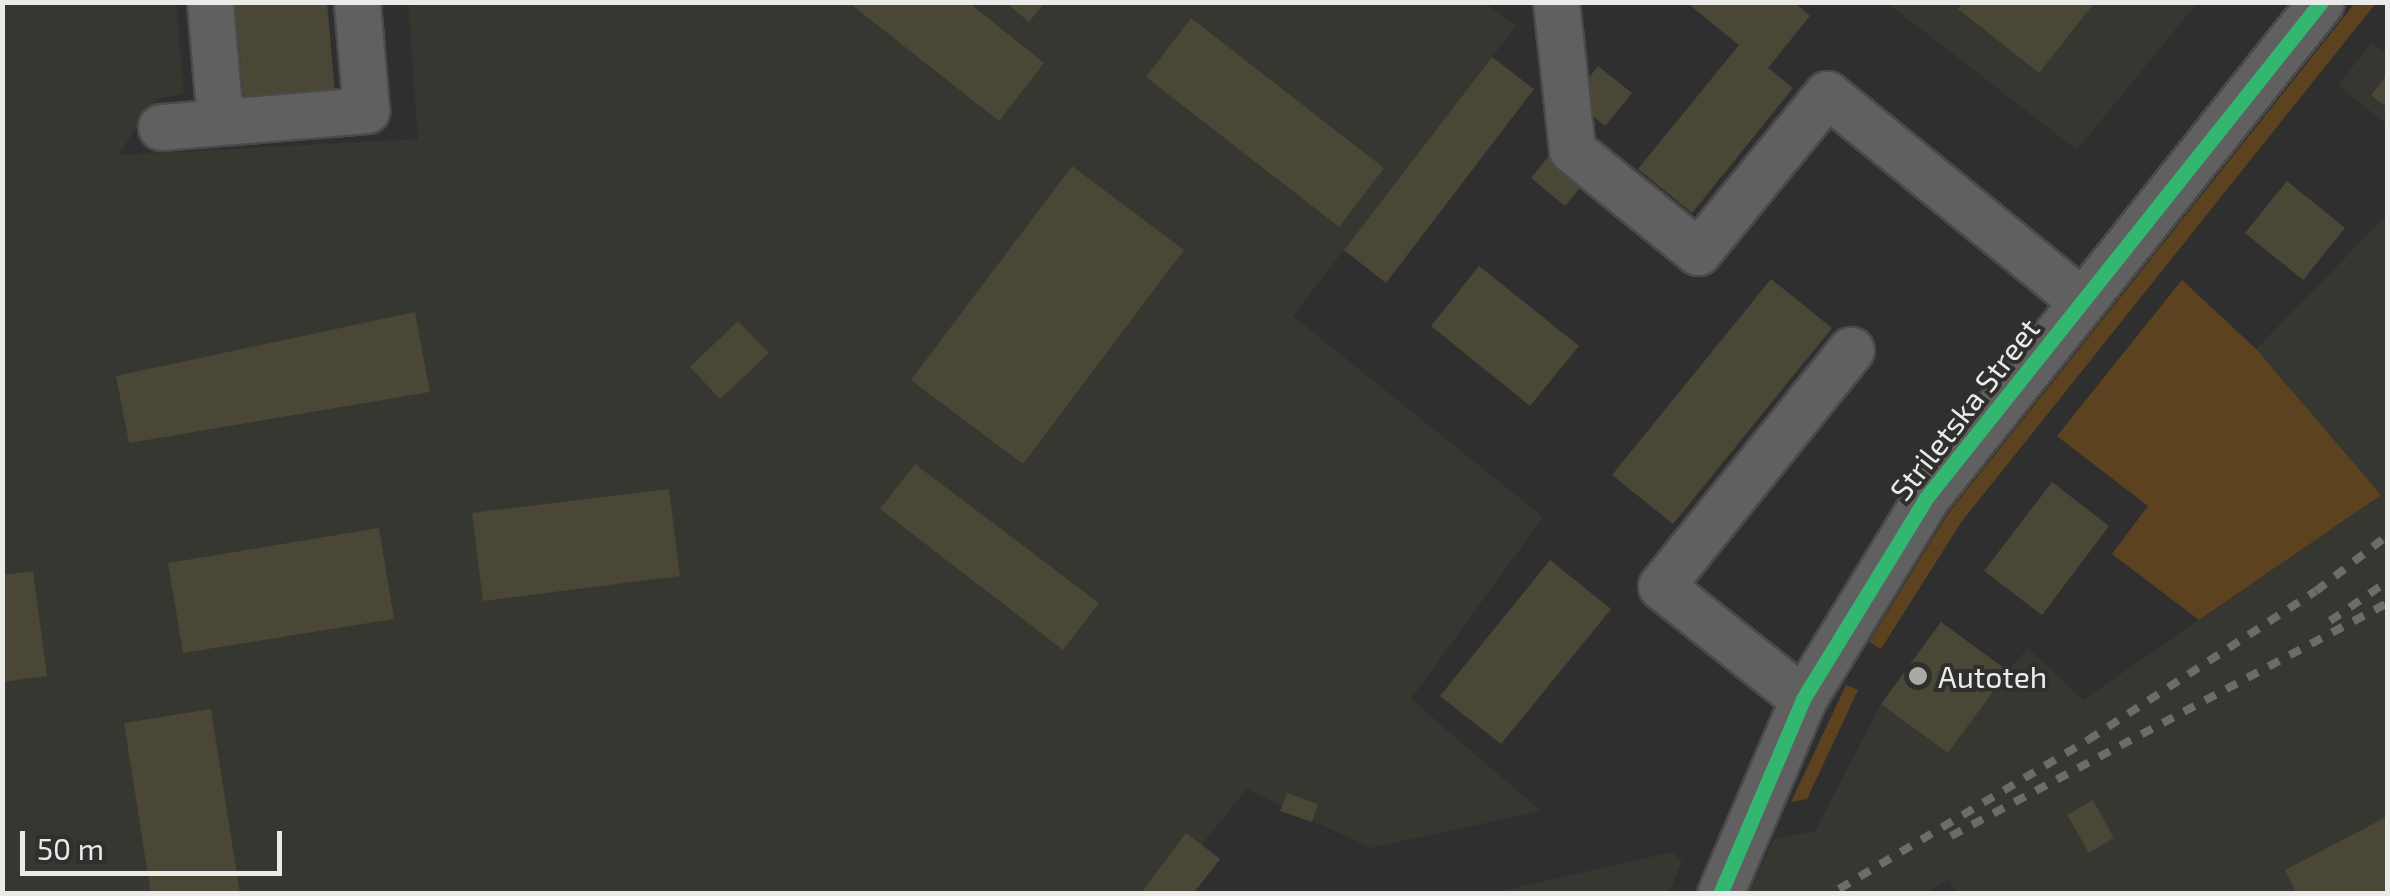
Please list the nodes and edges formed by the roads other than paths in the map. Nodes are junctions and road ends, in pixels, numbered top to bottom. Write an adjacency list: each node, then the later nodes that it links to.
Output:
1 (210, 2): 5 (street)
2 (358, 2): 5 (street)
3 (1556, 2): 7 (street)
4 (2320, 2): 7 (street, Striletska Street)
5 (220, 122): 6 (street)
6 (162, 127)
7 (2082, 301): 9 (street, Striletska Street)
8 (1851, 350): 9 (street)
9 (1804, 699): 10 (street, Striletska Street)
10 (1720, 894)

